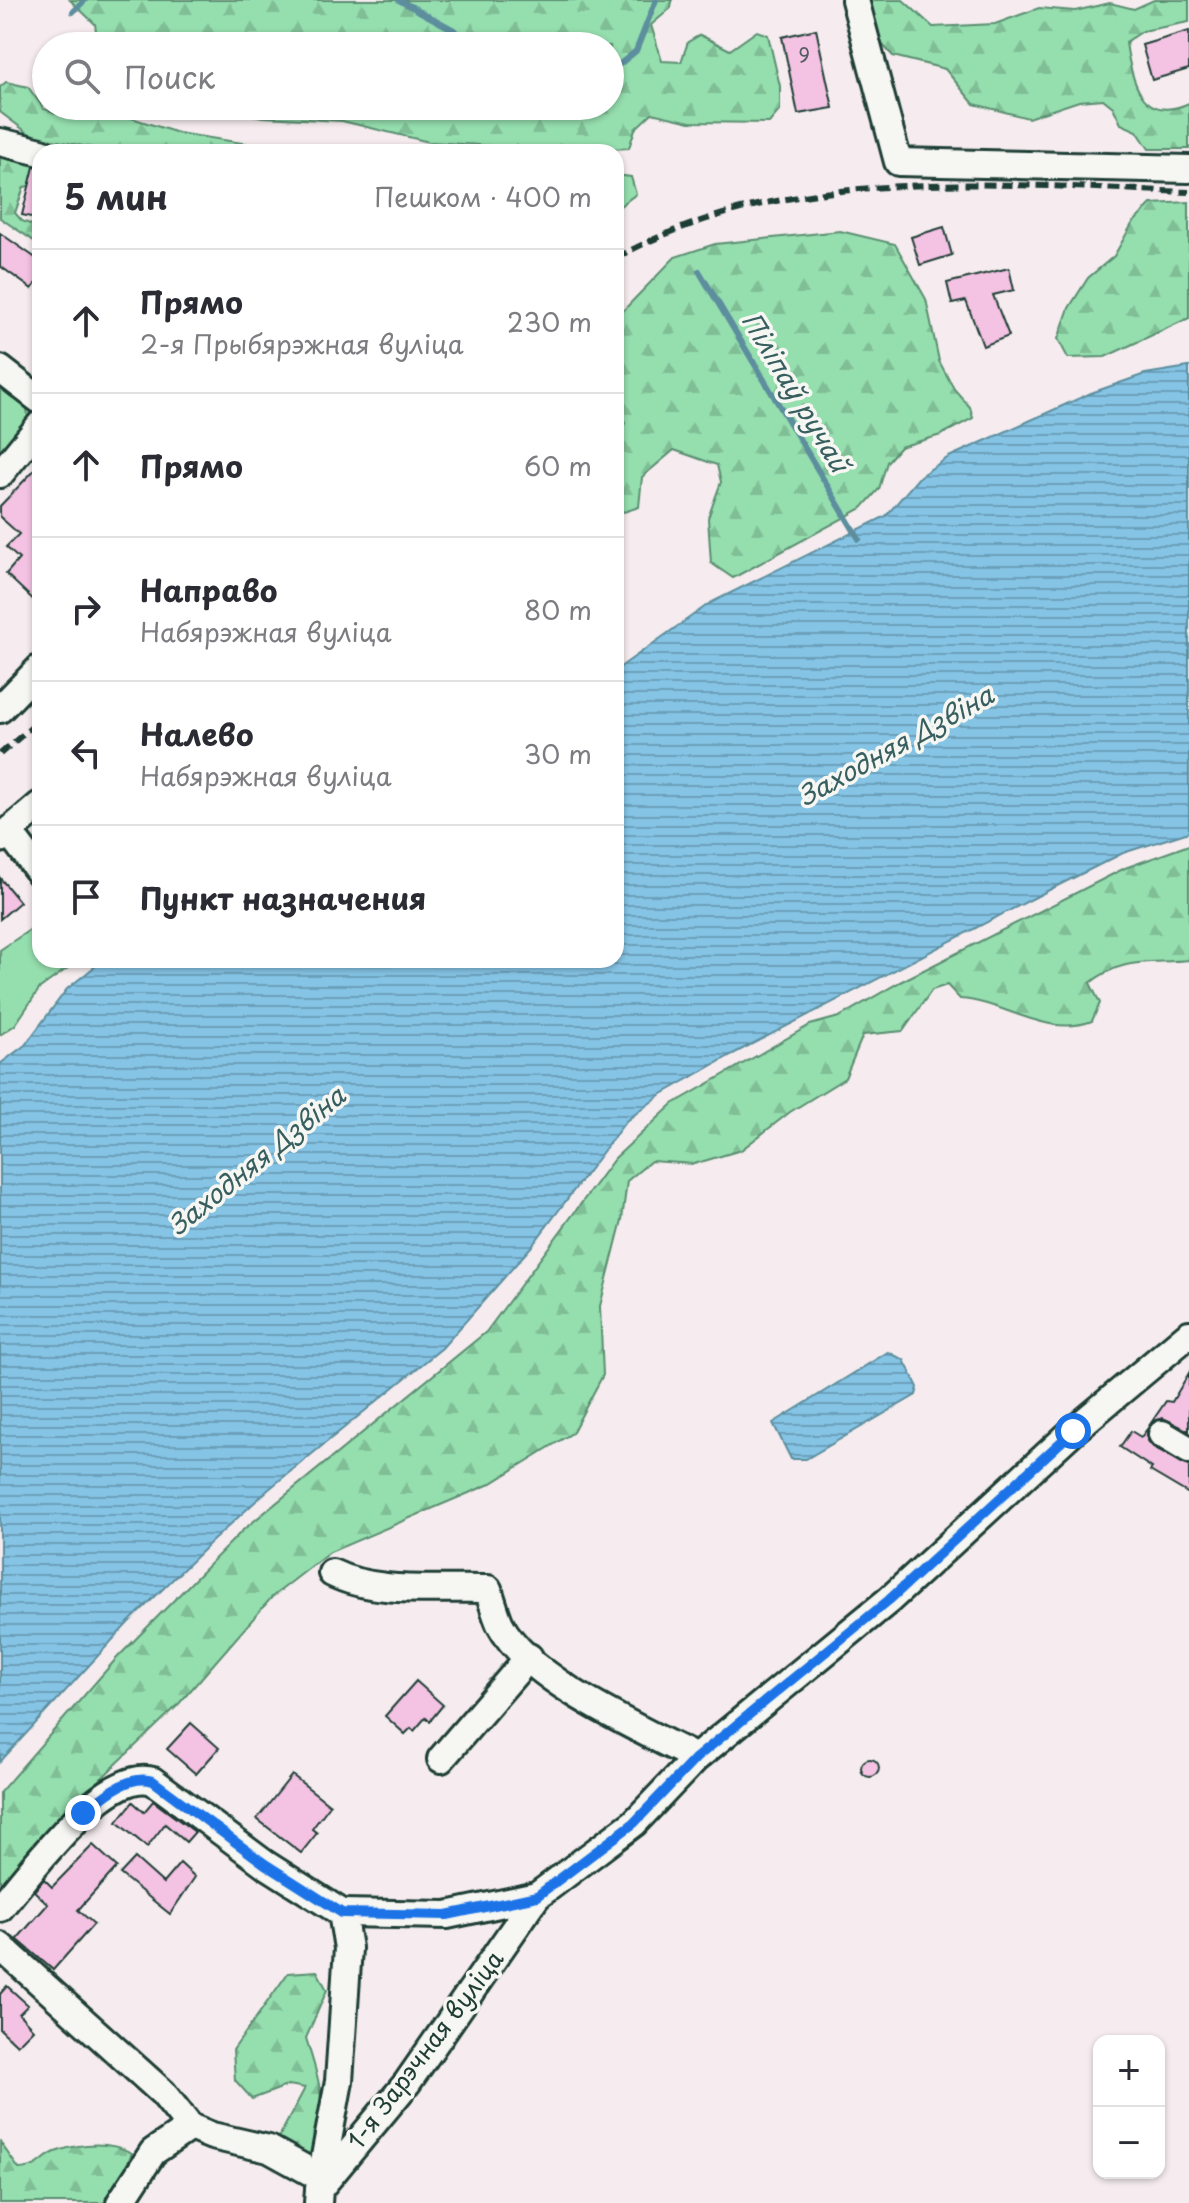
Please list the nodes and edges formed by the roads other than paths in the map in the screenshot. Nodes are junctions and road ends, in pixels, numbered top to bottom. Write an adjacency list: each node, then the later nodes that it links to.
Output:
1 (855, 0): 4 (street)
2 (0, 142): 3 (street)
3 (32, 150)
4 (1189, 169)
5 (0, 369): 6 (street)
6 (32, 389)
7 (32, 435): 8 (street)
8 (0, 474)
9 (32, 676): 10 (street)
10 (0, 709)
11 (32, 812): 12 (street)
12 (4, 835): 13 (street)
13 (32, 865)
14 (1189, 1334): 19 (street)
15 (1162, 1434): 16 (street)
16 (1189, 1450)
17 (332, 1573): 18 (street)
18 (529, 1657): 19 (street); 20 (street)
19 (696, 1758): 21 (street)
20 (441, 1759)
21 (537, 1896): 23 (street); 26 (street, 1-я Зарэчная вуліца)
22 (0, 1908): 23 (street)
23 (342, 1913): 26 (street)
24 (0, 1946): 25 (street)
25 (190, 2127): 26 (street); 27 (street)
26 (319, 2190)
27 (120, 2203)

